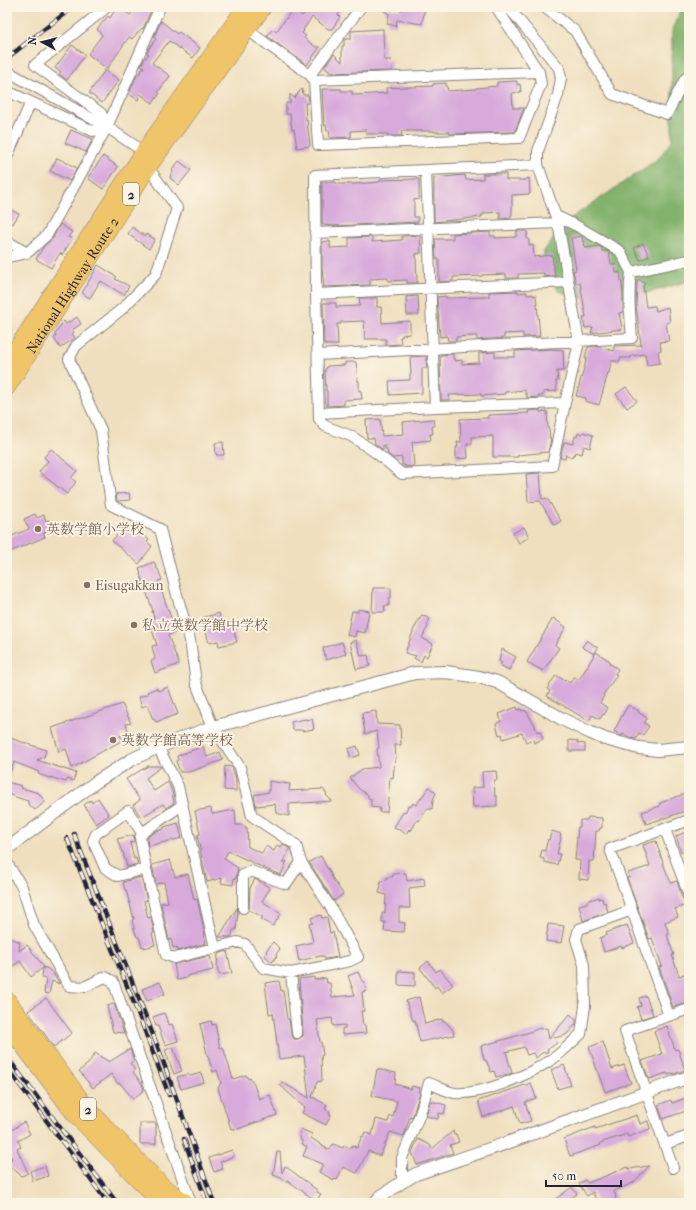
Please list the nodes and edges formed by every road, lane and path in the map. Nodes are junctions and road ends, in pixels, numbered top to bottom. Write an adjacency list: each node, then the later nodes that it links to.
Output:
1 (107, 7): 16 (street)
2 (160, 7): 16 (street)
3 (246, 7): 18 (highway, National Highway Route 2 / 2)
4 (263, 7): 9 (highway, National Highway Route 2 / 2)
5 (361, 7): 13 (street)
6 (496, 7): 11 (street)
7 (508, 7): 19 (street)
8 (544, 7): 12 (street)
9 (246, 29): 13 (street); 18 (highway, National Highway Route 2 / 2)
10 (7, 71): 16 (street)
11 (539, 72): 13 (street); 13 (street)
12 (689, 76)
13 (312, 78)
14 (7, 92): 15 (street)
15 (31, 102): 16 (street); 17 (street)
16 (107, 127): 18 (street); 25 (street)
17 (7, 157)
18 (146, 159): 35 (highway, National Highway Route 2 / 2); 36 (highway, National Highway Route 2 / 2); 40 (street)
19 (538, 165): 20 (street); 21 (street)
20 (426, 170): 22 (street); 23 (street)
21 (557, 220): 22 (street); 28 (street); 29 (street)
22 (428, 228): 23 (street); 30 (street)
23 (315, 233): 31 (street)
24 (7, 241): 25 (street)
25 (27, 253): 26 (street)
26 (7, 257)
27 (689, 260): 28 (street)
28 (631, 272): 32 (street)
29 (568, 282): 30 (street); 32 (street)
30 (430, 289): 31 (street); 33 (street)
31 (316, 294): 34 (street)
32 (579, 342): 33 (street); 37 (street)
33 (432, 349): 34 (street); 38 (street)
34 (318, 355): 39 (street)
35 (7, 364)
36 (7, 387)
37 (565, 403): 38 (street); 39 (street)
38 (435, 407): 39 (street)
39 (319, 413)
40 (213, 727): 41 (street); 42 (street); 48 (street)
41 (158, 747): 43 (street); 47 (street)
42 (689, 747)
43 (182, 805): 46 (street); 54 (street)
44 (689, 820): 45 (street)
45 (665, 829): 51 (street); 53 (street)
46 (142, 833): 50 (street); 50 (street)
47 (7, 849)
48 (301, 862): 52 (street); 55 (street)
49 (7, 863): 69 (street)
50 (146, 869): 54 (street)
51 (689, 896)
52 (243, 908)
53 (632, 910): 58 (street); 66 (street)
54 (215, 948): 55 (street)
55 (291, 973): 60 (street)
56 (7, 1000): 68 (highway, 2)
57 (689, 1009): 58 (street)
58 (668, 1016): 62 (street)
59 (7, 1024): 67 (highway, 2)
60 (297, 1033)
61 (689, 1077): 62 (street)
62 (647, 1092): 64 (street); 66 (street)
63 (689, 1136): 64 (street)
64 (665, 1144): 65 (street)
65 (673, 1168)
66 (402, 1182): 70 (street)
67 (159, 1200)
68 (186, 1203)
69 (191, 1203)
70 (375, 1203)

